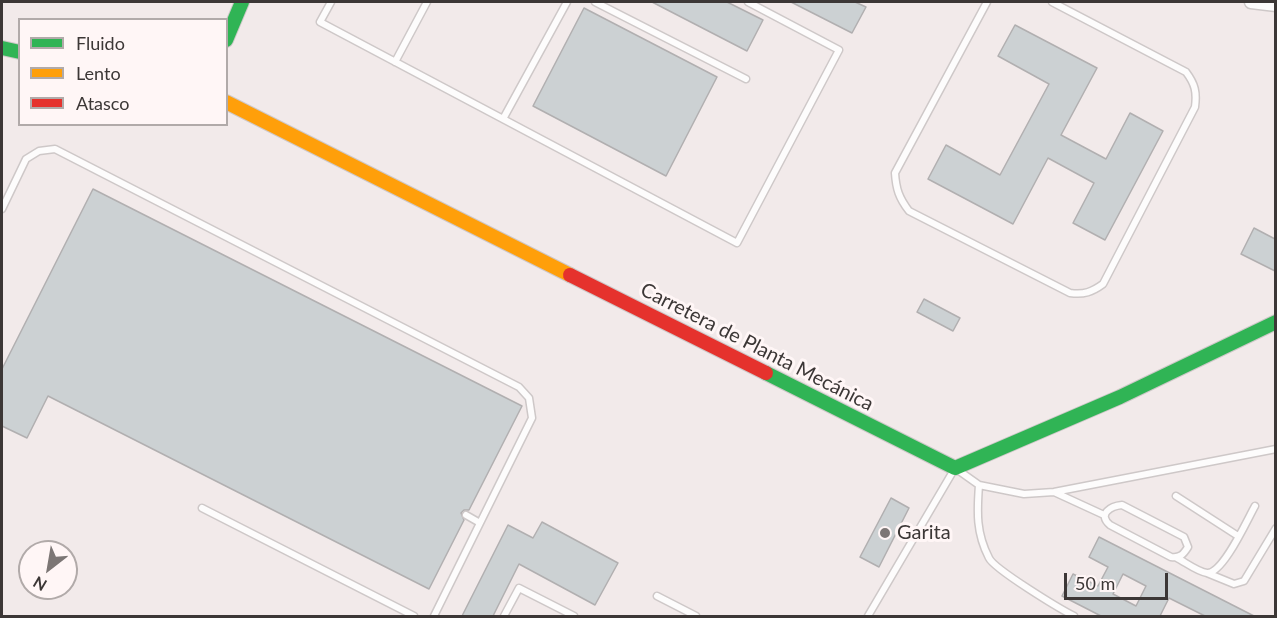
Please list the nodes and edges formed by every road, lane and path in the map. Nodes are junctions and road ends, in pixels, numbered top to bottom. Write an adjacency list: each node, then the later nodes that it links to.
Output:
1 (242, 2): 11 (street)
2 (331, 2): 14 (lane)
3 (427, 2): 14 (lane)
4 (567, 2): 17 (lane)
5 (595, 2): 15 (lane)
6 (748, 2): 17 (lane)
7 (987, 2): 8 (lane)
8 (1052, 2)
9 (1251, 2): 10 (street)
10 (1275, 5)
11 (228, 35)
12 (2, 48): 13 (street)
13 (18, 52)
14 (395, 62): 17 (lane)
15 (746, 79)
16 (228, 103): 21 (street, Carretera de Planta Mecánica)
17 (503, 119)
18 (2, 209): 29 (lane)
19 (1275, 322): 21 (street)
20 (1275, 449): 23 (lane)
21 (955, 468): 22 (lane); 40 (lane)
22 (979, 485): 23 (lane); 41 (lane)
23 (1054, 492): 28 (lane)
24 (1176, 496): 31 (lane)
25 (1255, 506): 31 (lane)
26 (202, 508): 35 (lane)
27 (466, 515): 29 (lane)
28 (1104, 515): 32 (lane); 32 (lane)
29 (480, 523): 36 (lane)
30 (1275, 528): 33 (lane)
31 (1238, 536): 33 (lane)
32 (1177, 558): 33 (lane)
33 (1206, 573)
34 (657, 596): 39 (lane)
35 (414, 616)
36 (434, 616)
37 (504, 616): 38 (lane)
38 (574, 616)
39 (696, 616)
40 (868, 616)
41 (1074, 616)

